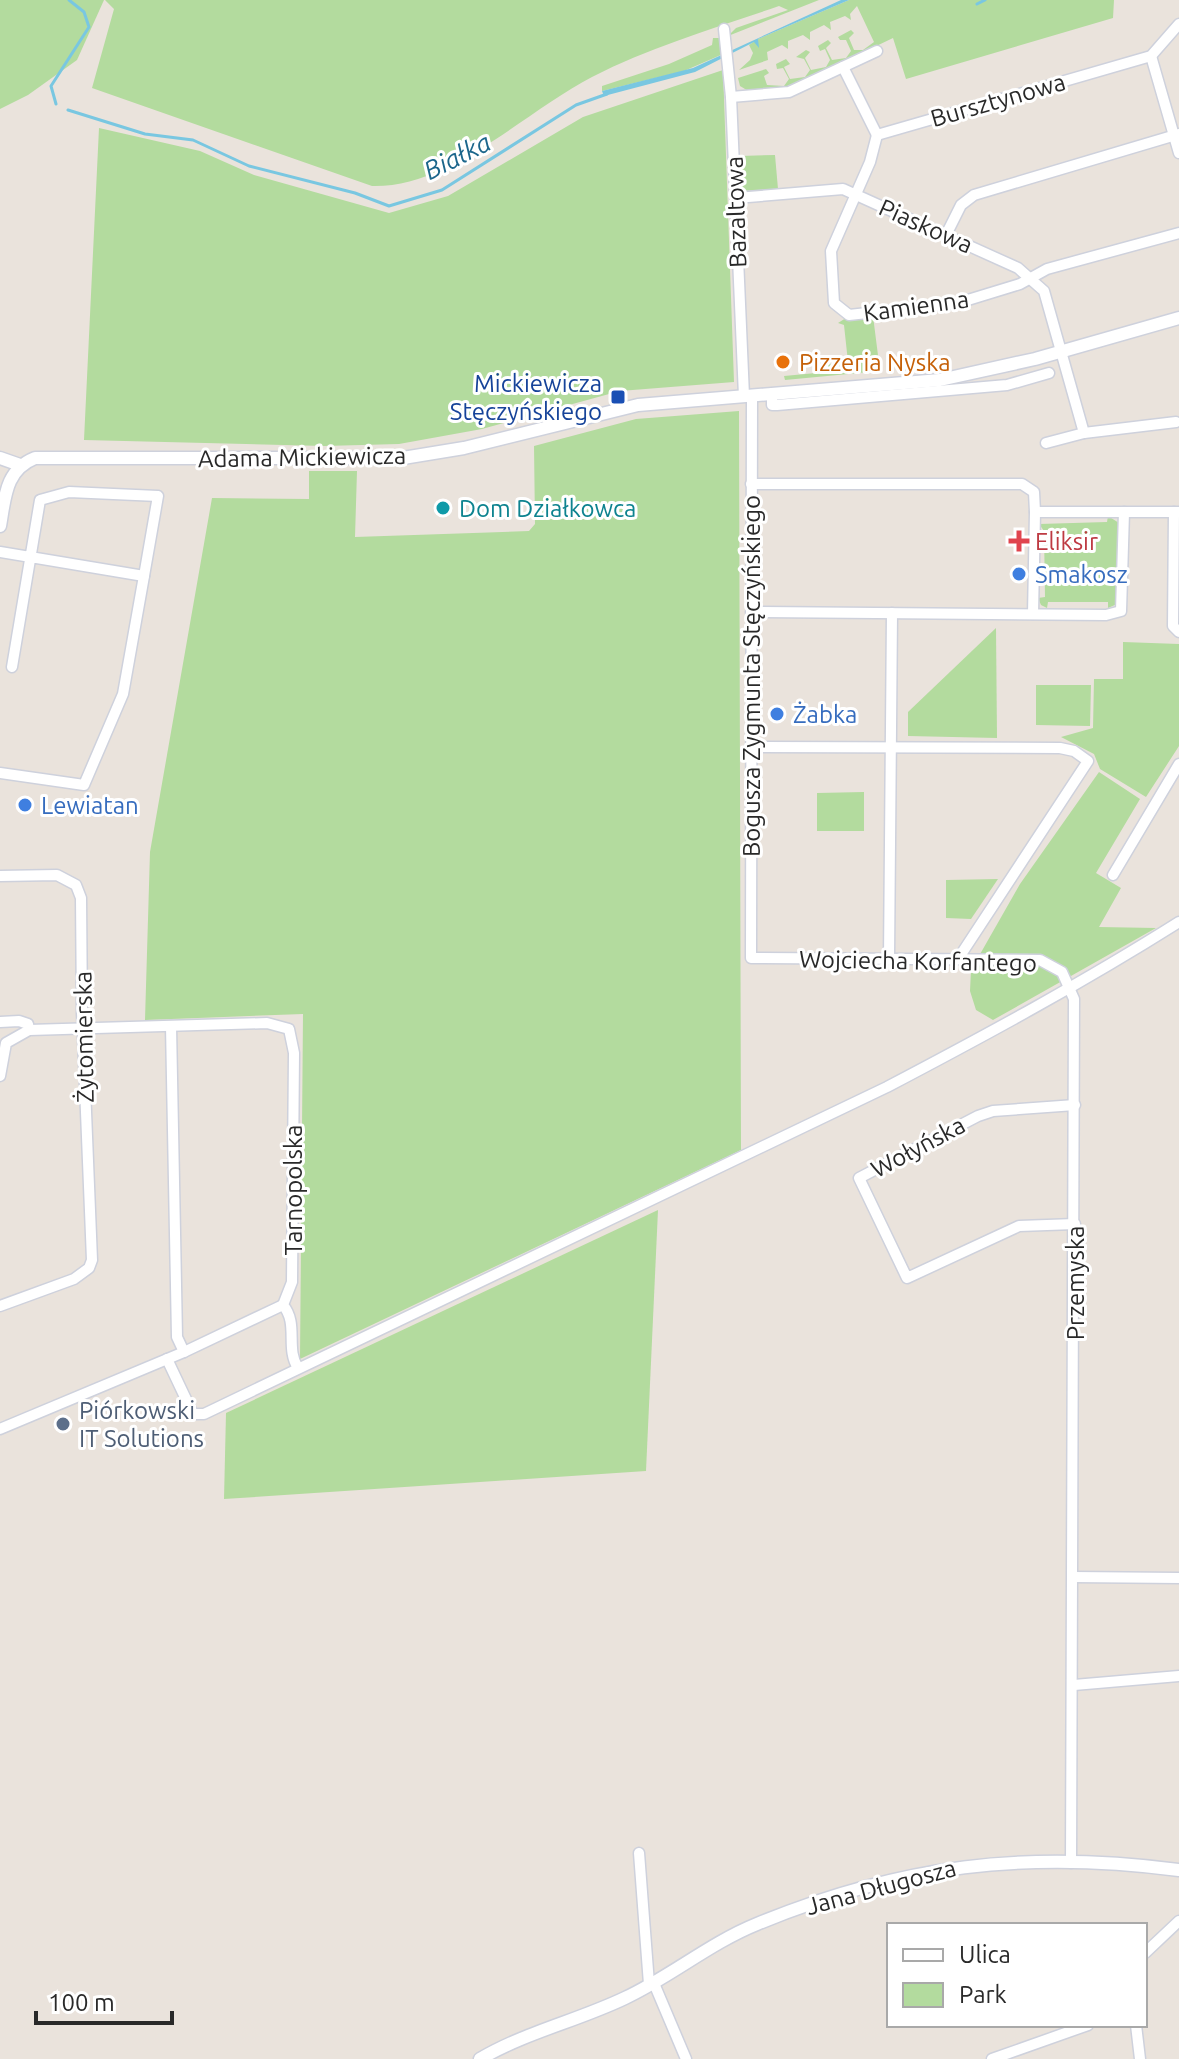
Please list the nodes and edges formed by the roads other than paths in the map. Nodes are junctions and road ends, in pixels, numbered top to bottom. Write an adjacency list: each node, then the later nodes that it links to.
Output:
1 (1179, 24): 4 (street)
2 (724, 29): 6 (street, Bazaltowa)
3 (877, 51): 5 (street)
4 (1151, 56): 7 (street); 8 (street, Bursztynowa)
5 (843, 67): 6 (street); 8 (street)
6 (731, 97): 11 (street, Bazaltowa)
7 (1176, 134): 9 (street); 13 (street)
8 (877, 135): 10 (street, Kamienna)
9 (1179, 153)
10 (856, 194): 11 (street, Piaskowa); 13 (street, Piaskowa); 14 (street, Kamienna)
11 (736, 198): 21 (street, Bazaltowa)
12 (1179, 233): 14 (street)
13 (946, 235): 14 (street, Piaskowa)
14 (1033, 278): 16 (street)
15 (1179, 318): 16 (street, Adama Mickiewicza)
16 (1061, 352): 17 (street, Adama Mickiewicza); 23 (street)
17 (1002, 368): 19 (street); 20 (street, Adama Mickiewicza)
18 (1049, 373): 19 (street, Adama Mickiewicza)
19 (1007, 385): 20 (street, Adama Mickiewicza)
20 (772, 394): 21 (street, Adama Mickiewicza)
21 (748, 395): 26 (street, Adama Mickiewicza); 27 (street, Bogusza Zygmunta Stęczyńskiego)
22 (1176, 422): 23 (street)
23 (1084, 433): 24 (street)
24 (1046, 443)
25 (0, 458): 26 (street)
26 (20, 465): 31 (street)
27 (751, 484): 28 (street); 35 (street, Bogusza Zygmunta Stęczyńskiego)
28 (1035, 512): 29 (street); 37 (street)
29 (1124, 512): 30 (street); 37 (street)
30 (1177, 512): 38 (street)
31 (0, 526)
32 (0, 552): 33 (street)
33 (30, 557): 34 (street); 34 (street); 39 (street)
34 (144, 576): 43 (street)
35 (751, 612): 36 (street); 40 (street, Bogusza Zygmunta Stęczyńskiego)
36 (892, 613): 37 (street); 41 (street)
37 (1032, 614)
38 (1176, 629)
39 (12, 667)
40 (750, 747): 41 (street); 47 (street, Bogusza Zygmunta Stęczyńskiego)
41 (891, 747): 48 (street); 49 (street)
42 (1179, 764): 44 (street)
43 (0, 773)
44 (1113, 875)
45 (0, 876): 53 (street, Żytomierska)
46 (1179, 922): 50 (street)
47 (751, 958): 48 (street, Wojciecha Korfantego)
48 (889, 958): 49 (street, Wojciecha Korfantego)
49 (958, 959): 50 (street, Wojciecha Korfantego)
50 (1072, 989): 57 (street, Przemyska); 63 (street)
51 (0, 1022): 54 (street)
52 (171, 1026): 53 (street); 59 (street, Tarnopolska); 61 (street)
53 (82, 1028): 54 (street); 60 (street, Żytomierska)
54 (29, 1030): 55 (street)
55 (3, 1041): 56 (street)
56 (0, 1076)
57 (1075, 1105): 58 (street, Przemyska); 58 (street, Wołyńska)
58 (1075, 1224): 65 (street, Przemyska)
59 (283, 1305): 61 (street); 63 (street, Tarnopolska)
60 (0, 1306)
61 (184, 1352): 62 (street)
62 (167, 1359): 63 (street); 64 (street)
63 (298, 1368)
64 (0, 1429)
65 (1073, 1577): 66 (street); 68 (street, Przemyska)
66 (1179, 1578)
67 (1179, 1676): 68 (street)
68 (1074, 1685): 70 (street, Przemyska)
69 (639, 1853): 74 (street)
70 (1071, 1863): 71 (street, Jana Długosza); 74 (street, Jana Długosza)
71 (1179, 1870)
72 (1179, 1921): 73 (street)
73 (1147, 1951)
74 (651, 1983): 77 (street, Jana Długosza); 78 (street)
75 (1082, 2027): 79 (street)
76 (1136, 2027): 80 (street)
77 (480, 2059)
78 (686, 2059)
79 (992, 2059)
80 (1140, 2059)

